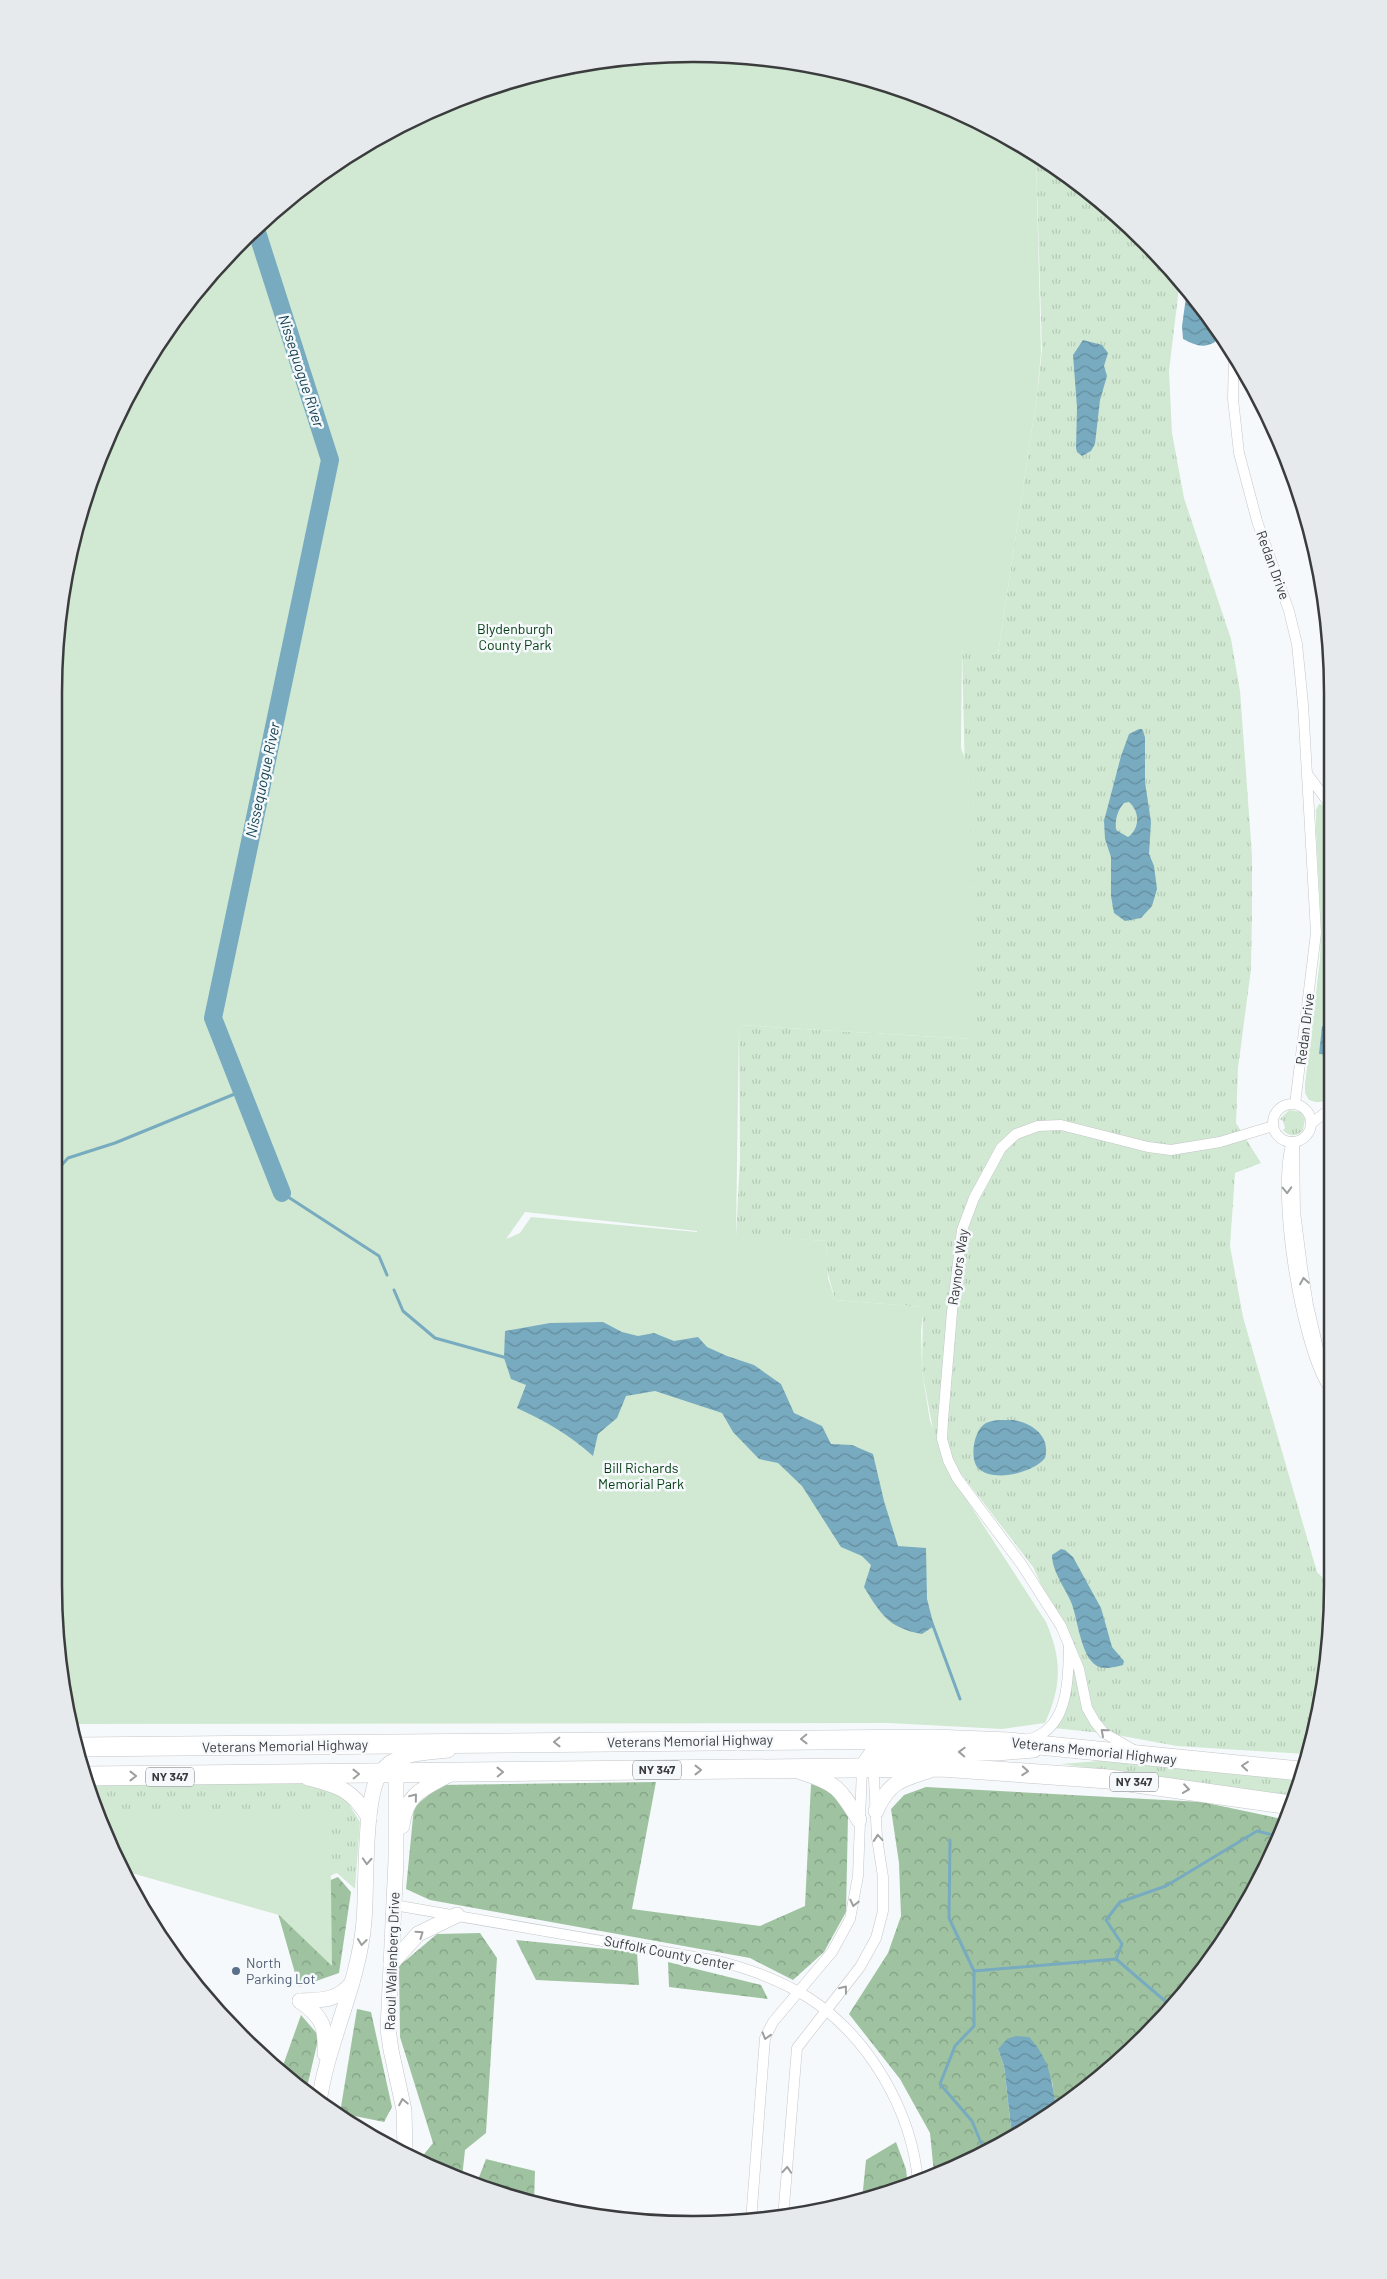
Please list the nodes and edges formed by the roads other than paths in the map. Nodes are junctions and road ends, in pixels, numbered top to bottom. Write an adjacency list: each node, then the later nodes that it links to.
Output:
1 (1234, 368): 2 (street, Redan Drive)
2 (1308, 775): 3 (street); 4 (street, Redan Drive)
3 (1324, 797)
4 (1295, 1104): 6 (street); 7 (street)
5 (1324, 1114): 6 (street)
6 (1312, 1123): 8 (street)
7 (1273, 1126): 8 (street); 10 (street, Raynors Way)
8 (1293, 1142): 9 (street)
9 (1324, 1378)
10 (1069, 1643): 12 (street); 17 (street, Raynors Way, one-way to 10)
11 (842, 1738): 12 (highway, Veterans Memorial Highway / NY 347); 13 (highway, Veterans Memorial Highway / NY 347, one-way to 13); 18 (street)
12 (1009, 1742): 16 (highway, Veterans Memorial Highway / NY 347)
13 (488, 1744): 14 (highway, Veterans Memorial Highway / NY 347); 21 (street)
14 (372, 1745): 15 (highway, Veterans Memorial Highway / NY 347); 21 (street)
15 (84, 1747)
16 (1063, 1748): 17 (highway, Veterans Memorial Highway / NY 347); 18 (street, one-way to 18)
17 (1146, 1756): 22 (highway, Veterans Memorial Highway / NY 347, one-way to 17)
18 (867, 1764): 19 (highway, Veterans Memorial Highway / NY 347); 20 (highway, Veterans Memorial Highway / NY 347); 27 (street); 29 (street)
19 (941, 1767): 26 (highway, Veterans Memorial Highway / NY 347, one-way to 26); 27 (street)
20 (786, 1768): 23 (highway, Veterans Memorial Highway / NY 347, one-way to 20); 29 (street)
21 (388, 1770): 23 (highway, Veterans Memorial Highway / NY 347); 24 (highway, Veterans Memorial Highway / NY 347, one-way to 21); 28 (street, Raoul Wallenberg Drive); 30 (street)
22 (1297, 1770)
23 (452, 1773): 30 (street, one-way to 23)
24 (297, 1775): 25 (highway, Veterans Memorial Highway / NY 347, one-way to 24); 28 (street)
25 (93, 1777)
26 (1285, 1804)
27 (876, 1810): 36 (street, one-way to 27)
28 (369, 1818): 34 (street, Raoul Wallenberg Drive, one-way to 34)
29 (859, 1820): 35 (street, one-way to 35)
30 (396, 1860): 31 (street, Raoul Wallenberg Drive)
31 (394, 1905): 32 (street, Suffolk County Center); 33 (street, Raoul Wallenberg Drive)
32 (457, 1915): 33 (street, one-way to 32); 35 (street, Suffolk County Center)
33 (391, 1964): 39 (street, Raoul Wallenberg Drive, one-way to 33)
34 (354, 1980): 37 (street, Raoul Wallenberg Drive); 37 (street)
35 (798, 1992): 36 (street, Suffolk County Center); 42 (street, one-way to 42)
36 (826, 2011): 40 (street, Suffolk County Center); 41 (street, one-way to 36)
37 (324, 2072): 38 (street, Raoul Wallenberg Drive)
38 (320, 2094)
39 (405, 2146)
40 (917, 2175)
41 (784, 2210)
42 (752, 2213)

